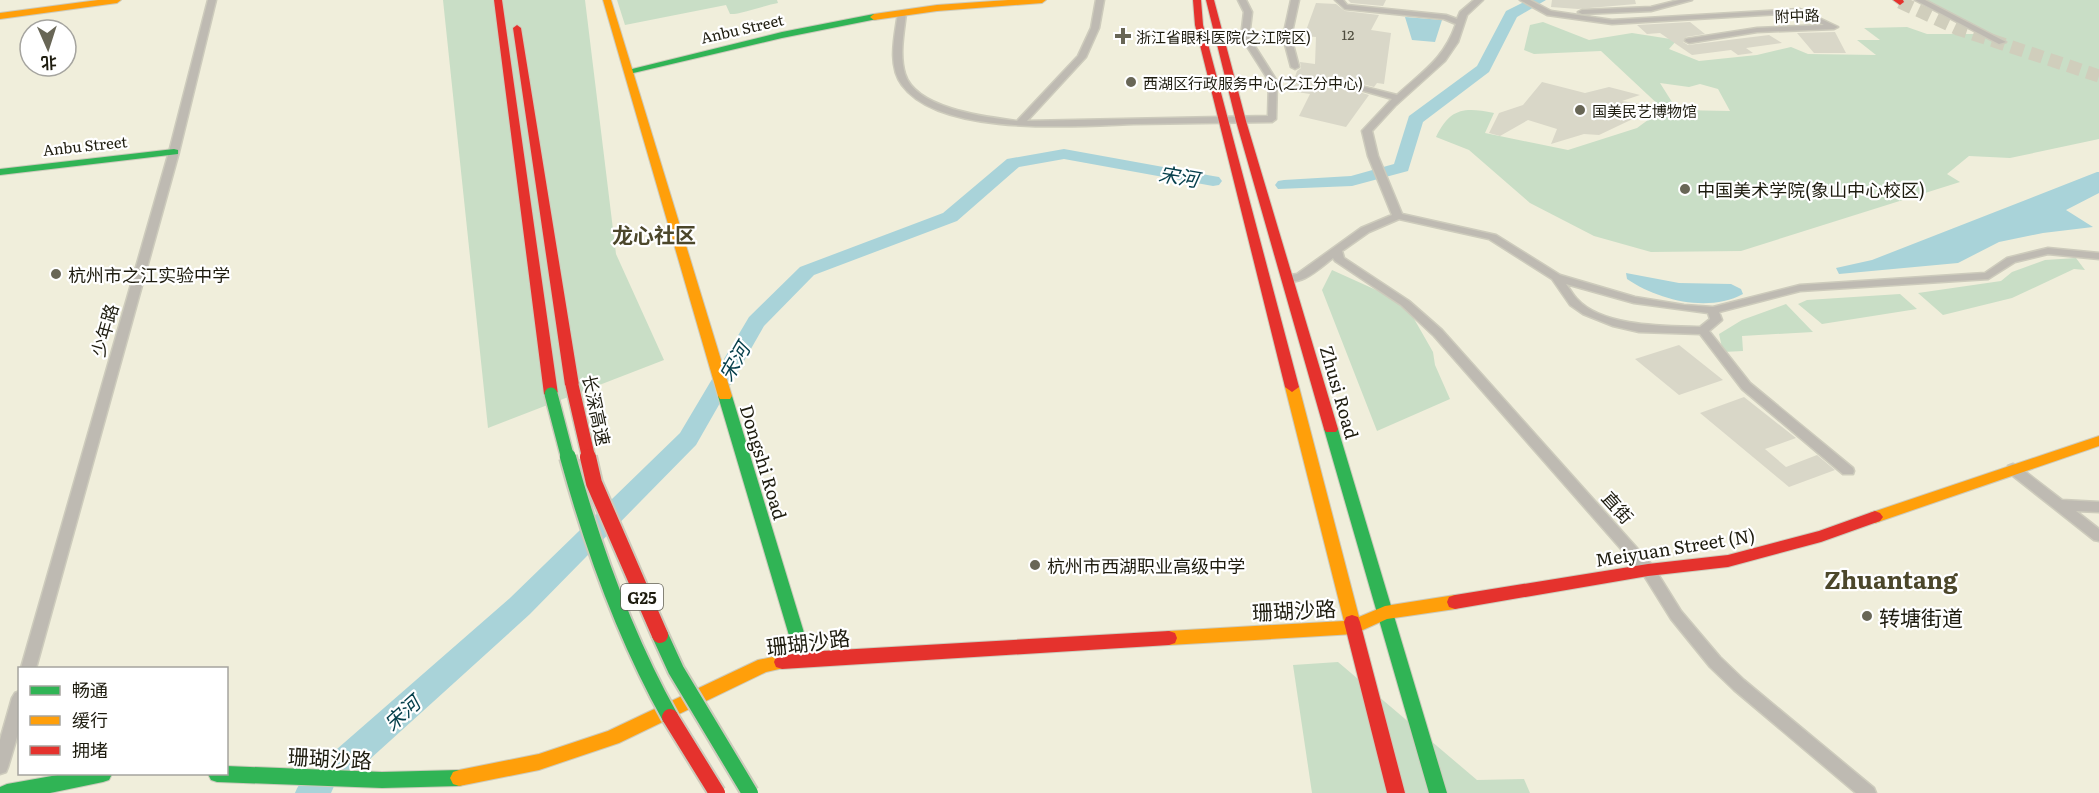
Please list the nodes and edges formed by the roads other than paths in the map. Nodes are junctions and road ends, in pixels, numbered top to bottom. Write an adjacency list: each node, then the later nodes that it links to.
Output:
1 (68, 0): 18 (main road)
2 (117, 0): 22 (main road)
3 (213, 0): 33 (street, 少年路)
4 (498, 0): 58 (main road, G25, bridge)
5 (607, 0): 27 (main road, Dongshi Road)
6 (1036, 0): 7 (main road, Anbu Street); 20 (main road, Anbu Street)
7 (1042, 0)
8 (1100, 0): 32 (street)
9 (1197, 0): 30 (main road)
10 (1210, 0): 31 (main road, Zhusi Road)
11 (1242, 0): 31 (street)
12 (1295, 0): 26 (street)
13 (1339, 0): 23 (street)
14 (1479, 0): 23 (street)
15 (1524, 0): 21 (street)
16 (1688, 0): 21 (street)
17 (1919, 0): 25 (street)
18 (0, 9)
19 (514, 12): 59 (main road, 长深高速 / G25, bridge)
20 (902, 13): 27 (main road, Anbu Street); 32 (street)
21 (1550, 13): 24 (street, 附中路)
22 (0, 16)
23 (1460, 23): 29 (street)
24 (1689, 41)
25 (2002, 42)
26 (1295, 67)
27 (629, 71): 51 (main road, Dongshi Road)
28 (1361, 89): 29 (street)
29 (1399, 98): 35 (street)
30 (1223, 121): 31 (street); 32 (street); 50 (main road)
31 (1241, 121): 39 (main road, Zhusi Road)
32 (1019, 124)
33 (174, 152): 34 (main road, Anbu Street); 52 (street, 少年路)
34 (0, 172)
35 (1398, 216): 36 (street); 38 (street)
36 (1337, 251): 39 (street); 48 (street, 直街)
37 (2099, 255): 40 (street)
38 (1556, 276): 40 (street); 41 (street)
39 (1288, 278): 49 (main road, Zhusi Road)
40 (1713, 310): 41 (street)
41 (1703, 331): 44 (street)
42 (2099, 441): 43 (main road, Meiyuan Street (N))
43 (2013, 469): 45 (street); 48 (main road, Meiyuan Street (N))
44 (1848, 471)
45 (2059, 505): 46 (street); 47 (street)
46 (2099, 507)
47 (2099, 536)
48 (1648, 570): 49 (main road, Meiyuan Street (N)); 62 (street, 直街)
49 (1385, 613): 50 (main road, Meiyuan Street (N)); 61 (main road, Zhusi Road)
50 (1354, 627): 51 (main road, 珊瑚沙路); 60 (main road)
51 (804, 659): 55 (main road, 珊瑚沙路)
52 (29, 667)
53 (18, 705): 54 (street)
54 (0, 767)
55 (228, 774)
56 (98, 775): 57 (main road)
57 (7, 793)
58 (717, 793)
59 (750, 793)
60 (1396, 793)
61 (1438, 793)
62 (1868, 793)

